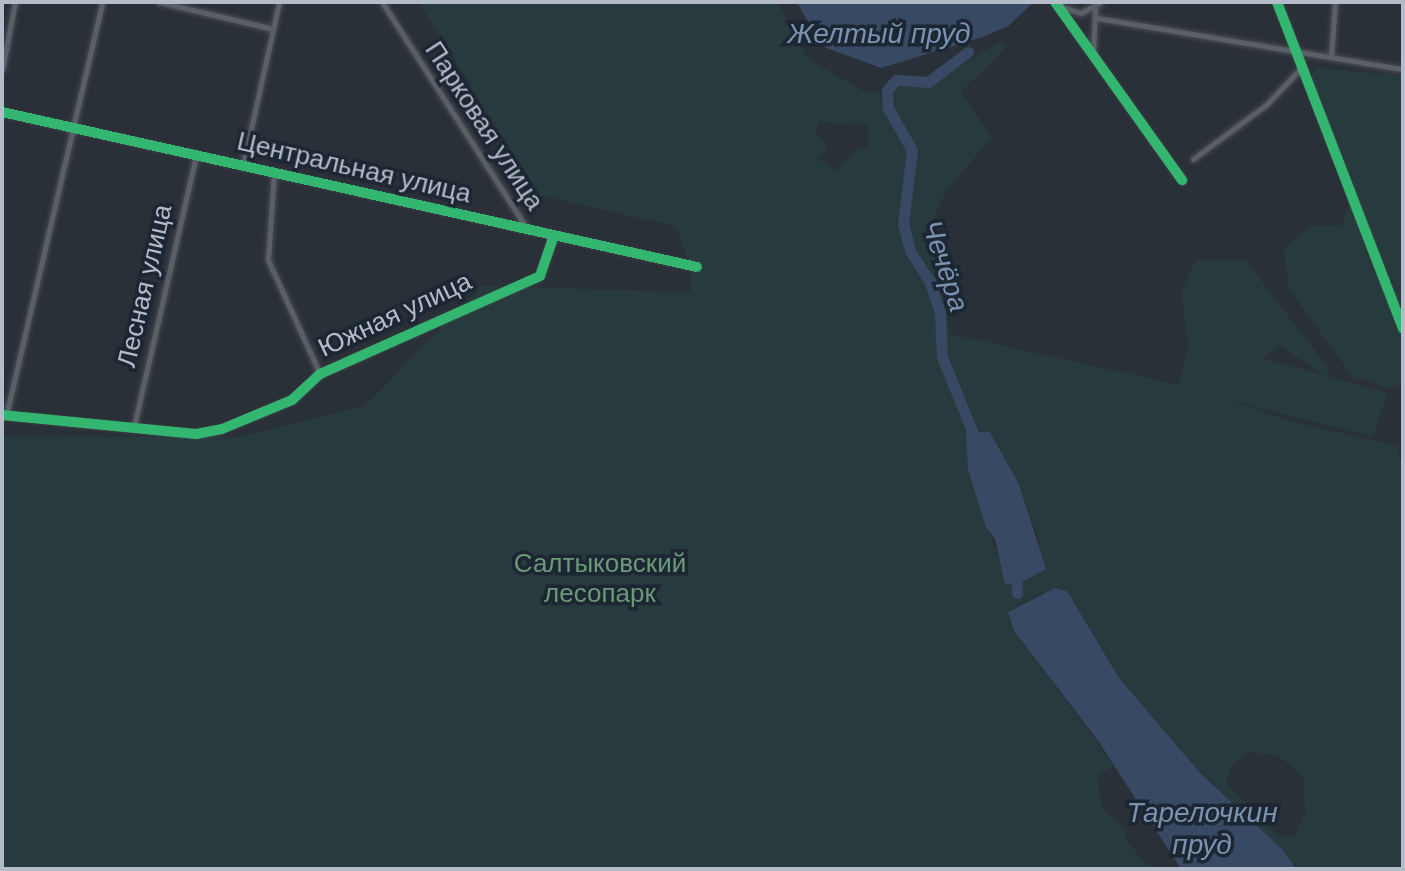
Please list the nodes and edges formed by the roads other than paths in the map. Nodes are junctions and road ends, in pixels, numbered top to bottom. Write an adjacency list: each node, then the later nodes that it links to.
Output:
1 (15, 2): 18 (street)
2 (102, 2): 20 (street)
3 (159, 2): 12 (street)
4 (279, 2): 12 (street)
5 (382, 2): 26 (street, Парковая улица)
6 (1101, 2): 10 (street)
7 (1277, 2): 13 (street)
8 (1335, 2): 14 (street)
9 (1056, 4): 10 (street); 15 (street)
10 (1095, 9): 11 (street)
11 (1097, 18): 13 (street); 15 (street)
12 (273, 29): 23 (street)
13 (1296, 52): 14 (street); 16 (street)
14 (1331, 57): 17 (street)
15 (1093, 59): 25 (street)
16 (1302, 67): 22 (street); 29 (street)
17 (1403, 69)
18 (2, 70)
19 (2, 112): 20 (street, Центральная улица)
20 (75, 128): 21 (street, Центральная улица); 31 (street)
21 (196, 155): 23 (street, Центральная улица); 32 (street, Лесная улица)
22 (1193, 159)
23 (243, 165): 24 (street, Центральная улица)
24 (274, 172): 26 (street, Центральная улица); 30 (street)
25 (1182, 180)
26 (529, 231): 27 (street, Центральная улица)
27 (553, 238): 28 (street, Центральная улица); 30 (street, Южная улица)
28 (697, 267)
29 (1403, 329)
30 (320, 374): 32 (street, Южная улица)
31 (4, 415): 32 (street, Южная улица)
32 (134, 426)

